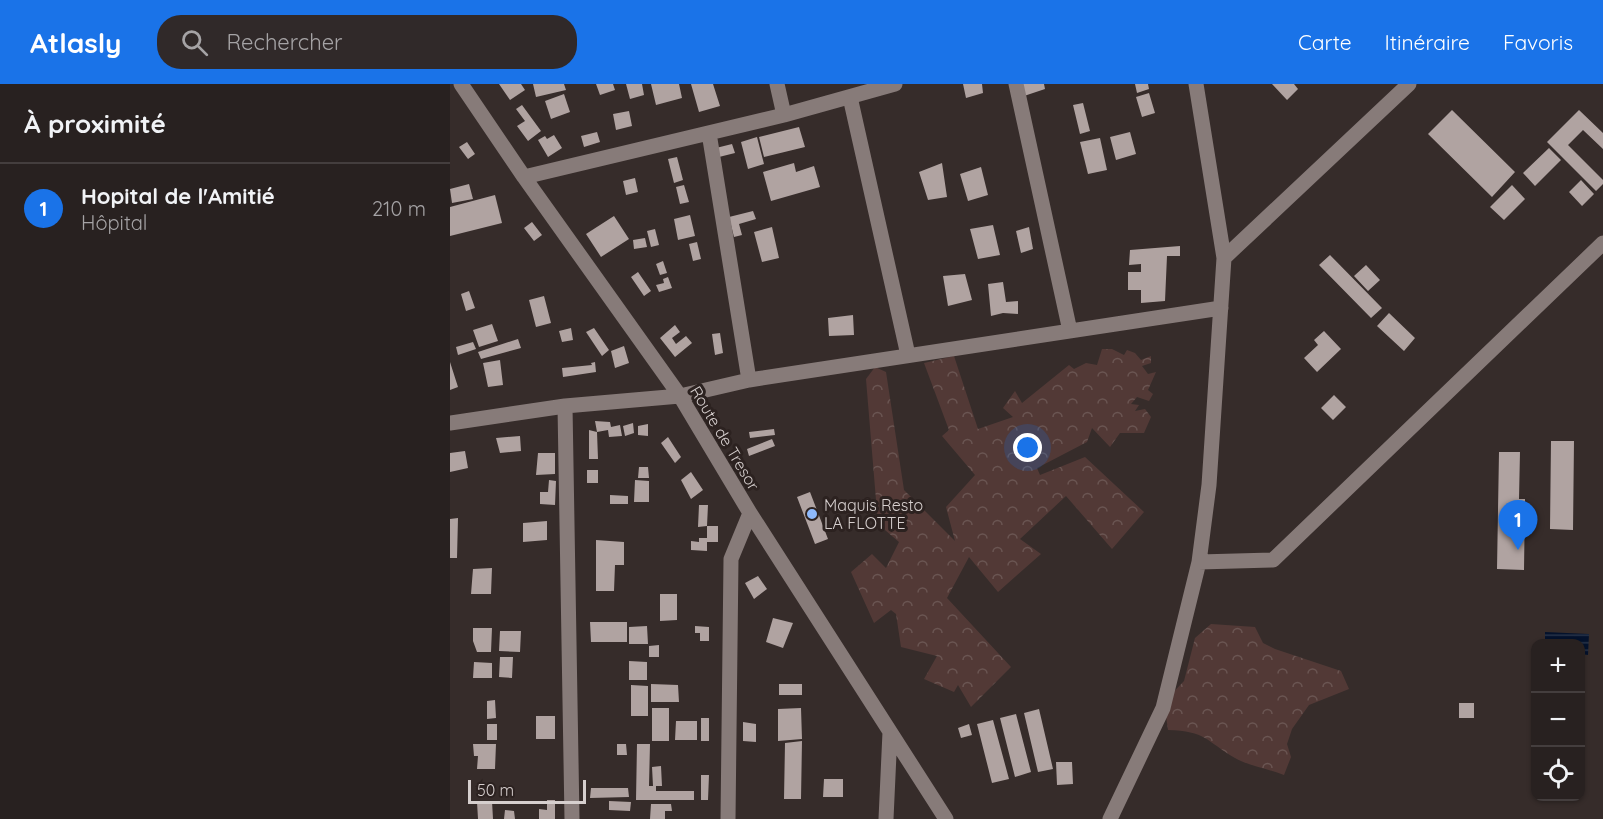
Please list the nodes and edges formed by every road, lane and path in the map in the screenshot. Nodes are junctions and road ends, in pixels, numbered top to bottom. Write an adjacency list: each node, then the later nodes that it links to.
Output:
1 (461, 84): 10 (street, Route de Tresor)
2 (777, 84): 8 (street)
3 (895, 84): 7 (street)
4 (1016, 84): 14 (street)
5 (1196, 84): 12 (street)
6 (1409, 84): 12 (street)
7 (850, 97): 8 (street); 15 (street)
8 (784, 115): 9 (street)
9 (709, 133): 10 (street); 16 (street)
10 (524, 177): 17 (street, Route de Tresor)
11 (1603, 243): 21 (street)
12 (1224, 258): 13 (street)
13 (1221, 308): 14 (street); 21 (street)
14 (1070, 331): 15 (street)
15 (908, 355): 16 (street)
16 (749, 380): 17 (street)
17 (680, 396): 18 (street); 20 (street, Route de Tresor); 26 (street)
18 (566, 406): 19 (street); 23 (street)
19 (450, 423)
20 (750, 513): 22 (street, Route de Tresor); 24 (street)
21 (1199, 562): 27 (street)
22 (890, 732): 25 (street); 26 (street, Route de Tresor)
23 (572, 819)
24 (728, 819)
25 (886, 819)
26 (948, 819)
27 (1110, 819)

